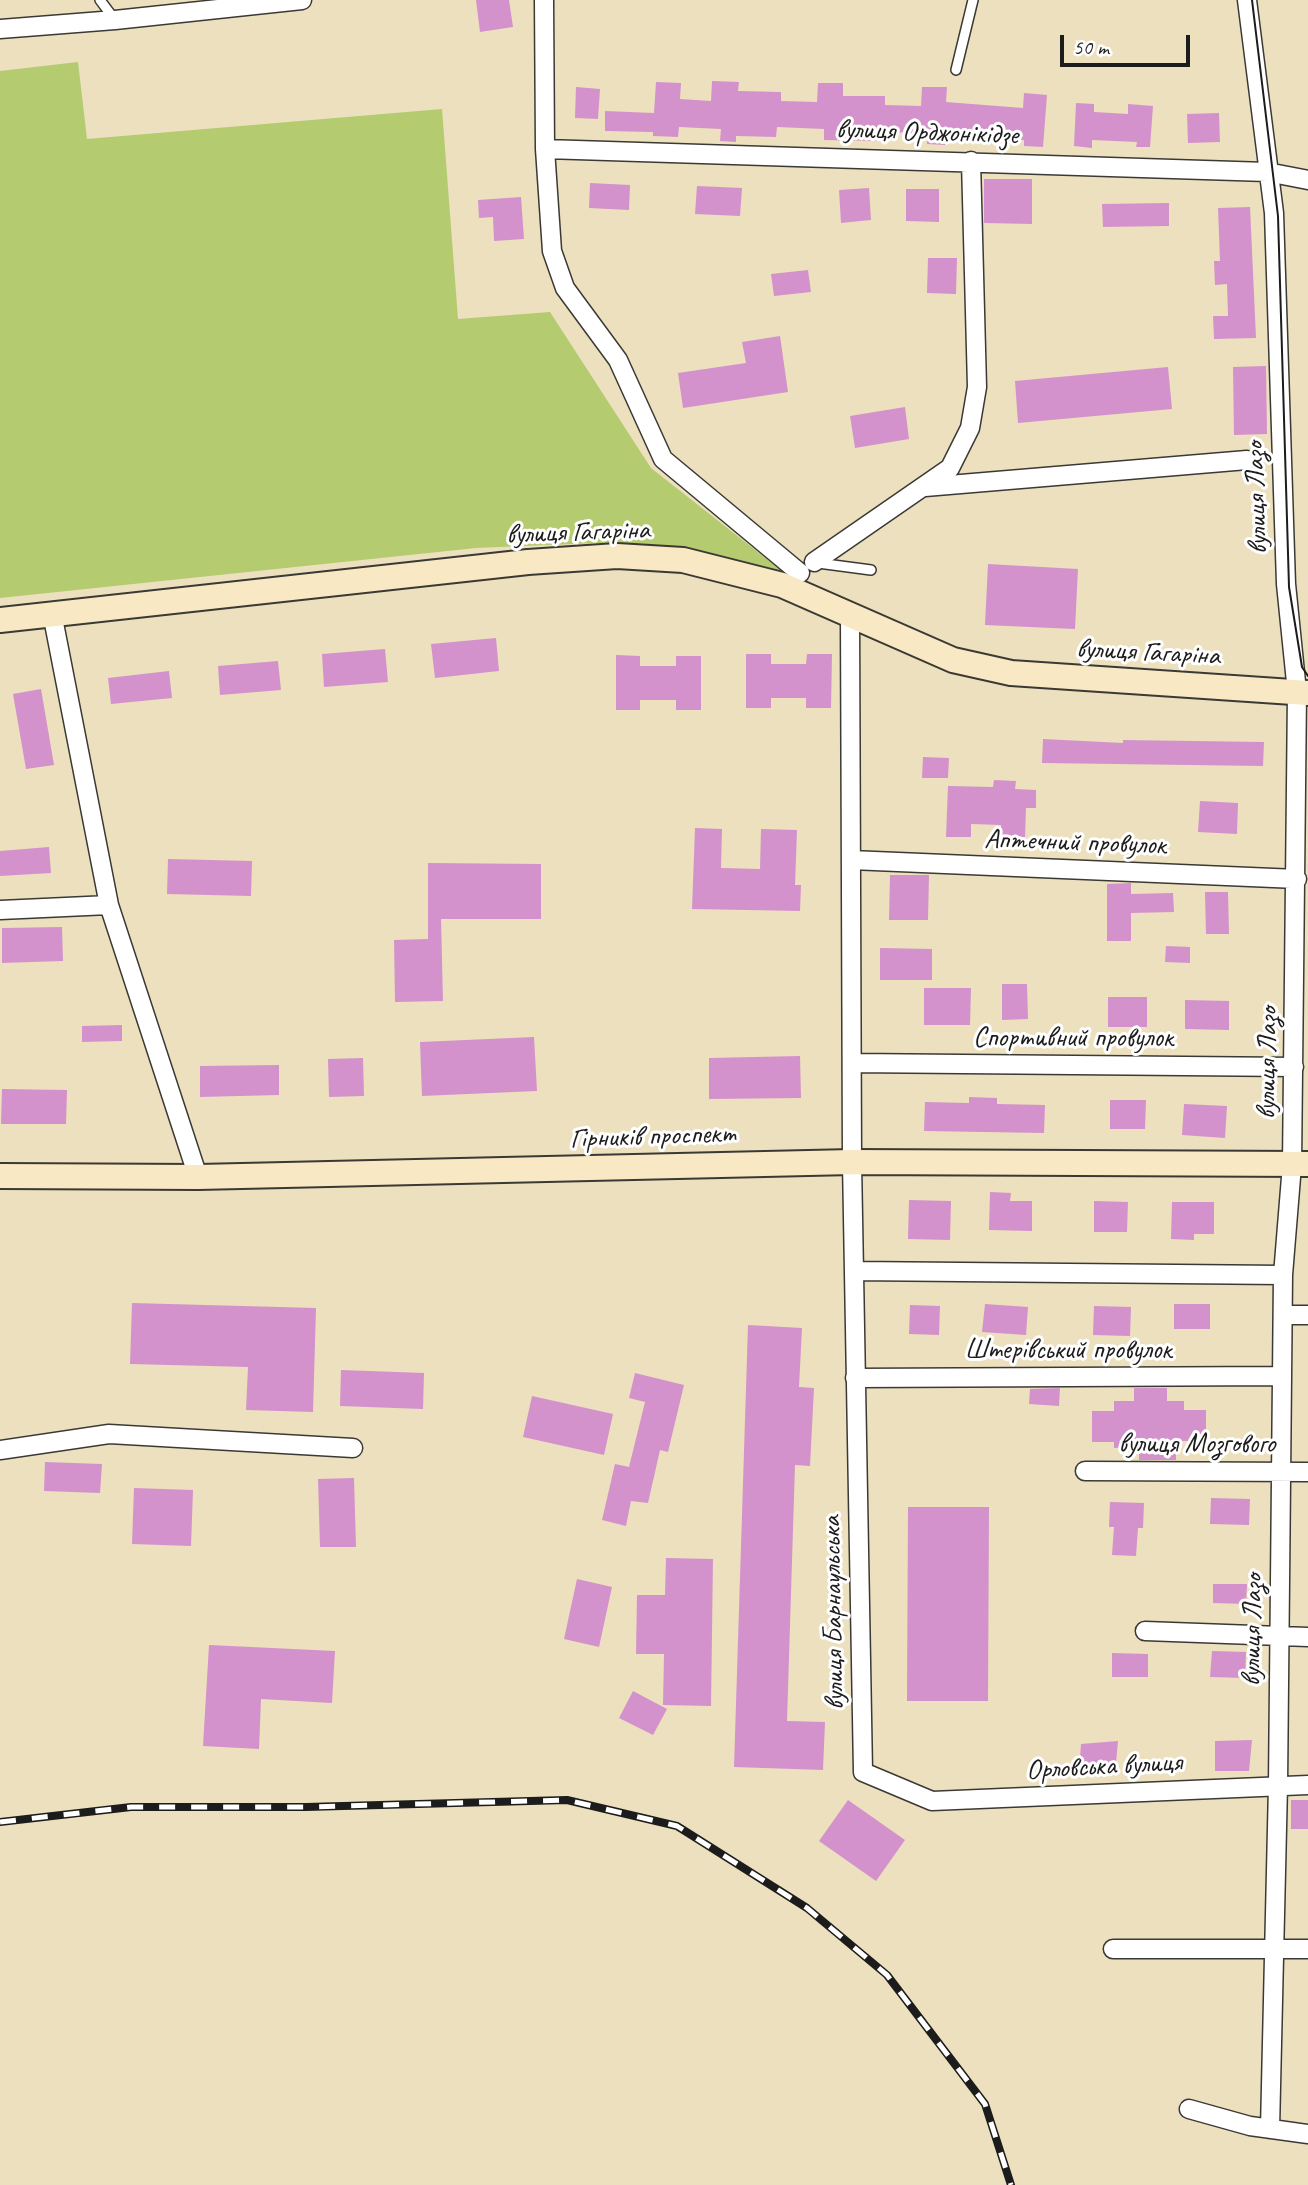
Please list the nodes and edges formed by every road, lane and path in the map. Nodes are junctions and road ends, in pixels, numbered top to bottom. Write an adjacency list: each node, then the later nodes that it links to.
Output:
1 (100, 0): 6 (lane)
2 (302, 0): 6 (street)
3 (544, 0): 9 (street)
4 (973, 0): 8 (lane)
5 (1247, 0): 11 (street, вулиця Лазо)
6 (116, 20): 7 (street)
7 (0, 29)
8 (956, 70)
9 (545, 149): 10 (street, вулиця Орджонікідзе); 16 (street)
10 (971, 161): 11 (street, вулиця Орджонікідзе); 14 (street)
11 (1267, 172): 12 (street, вулиця Орджонікідзе); 20 (street, вулиця Лазо)
12 (1308, 180)
13 (1247, 460): 14 (street)
14 (921, 487): 16 (street)
15 (871, 570): 16 (lane)
16 (798, 573): 17 (main road, вулиця Гагаріна); 18 (main road, вулиця Гагаріна)
17 (52, 613): 19 (main road, вулиця Гагаріна); 23 (street)
18 (850, 614): 20 (main road, вулиця Гагаріна); 21 (street)
19 (0, 620)
20 (1303, 692): 22 (street, вулиця Лазо)
21 (851, 860): 22 (street, Аптечний провулок); 25 (street)
22 (1297, 878): 26 (street, вулиця Лазо)
23 (110, 905): 24 (street); 30 (street)
24 (0, 910)
25 (852, 1063): 26 (street, Спортивний провулок); 27 (street)
26 (1294, 1067): 28 (street, вулиця Лазо)
27 (852, 1162): 28 (main road, Гірників проспект); 30 (main road, Гірників проспект); 31 (street)
28 (1300, 1165): 32 (street, вулиця Лазо)
29 (0, 1176): 30 (main road, Гірників проспект)
30 (198, 1177)
31 (854, 1271): 32 (street); 36 (street)
32 (1283, 1275): 33 (street, вулиця Лазо)
33 (1283, 1315): 34 (street); 35 (street, вулиця Лазо)
34 (1308, 1315)
35 (1282, 1376): 36 (street, Штерівський провулок); 40 (street, вулиця Лазо)
36 (855, 1378): 47 (street, вулиця Барнаульська)
37 (353, 1448): 38 (street)
38 (0, 1450)
39 (1085, 1471): 40 (street, вулиця Мозгового)
40 (1281, 1471): 41 (street, вулиця Мозгового); 43 (street, вулиця Лазо)
41 (1308, 1472)
42 (1145, 1631): 43 (street)
43 (1280, 1637): 44 (street); 45 (street, вулиця Лазо)
44 (1308, 1637)
45 (1278, 1785): 46 (street, Орловська вулиця); 47 (street, Орловська вулиця); 49 (street, вулиця Лазо)
46 (1308, 1785)
47 (932, 1801)
48 (1113, 1949): 49 (street)
49 (1274, 1949): 50 (street); 52 (street, вулиця Лазо)
50 (1308, 1949)
51 (1189, 2109): 52 (street)
52 (1270, 2129): 53 (street)
53 (1308, 2134)

